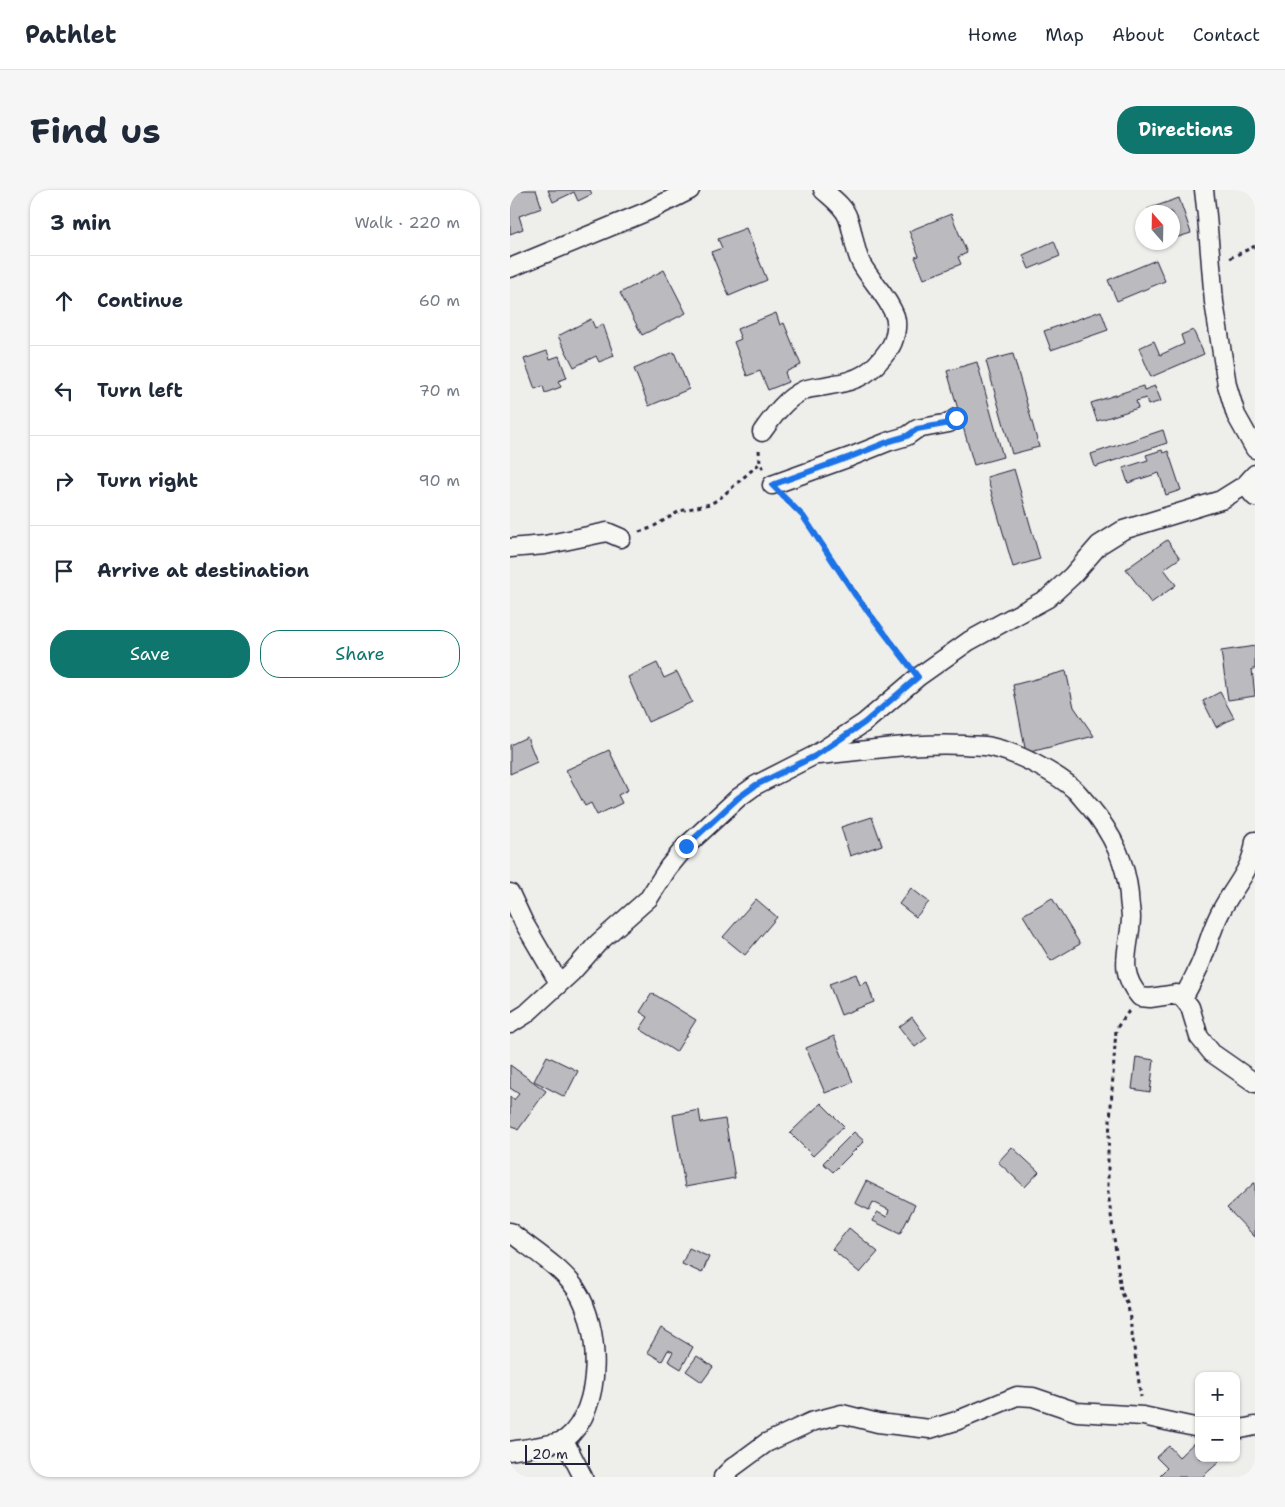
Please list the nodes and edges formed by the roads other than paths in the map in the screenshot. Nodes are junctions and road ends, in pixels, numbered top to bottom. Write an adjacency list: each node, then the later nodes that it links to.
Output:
1 (690, 190): 4 (street)
2 (823, 190): 6 (street)
3 (1204, 190): 7 (street)
4 (510, 268)
5 (956, 418): 8 (street)
6 (762, 432)
7 (1255, 449)
8 (772, 485)
9 (1252, 486): 12 (street)
10 (622, 538): 11 (street)
11 (510, 548)
12 (815, 756): 15 (street); 16 (street)
13 (1255, 841): 16 (street)
14 (510, 894): 15 (street)
15 (559, 983): 17 (street)
16 (1184, 998): 18 (street)
17 (510, 1024)
18 (1255, 1083)
19 (510, 1232): 23 (street)
20 (1255, 1426): 22 (street)
21 (1195, 1427): 26 (street)
22 (1240, 1429)
23 (564, 1440): 24 (street); 25 (street)
24 (510, 1452)
25 (583, 1477)
26 (723, 1477)

